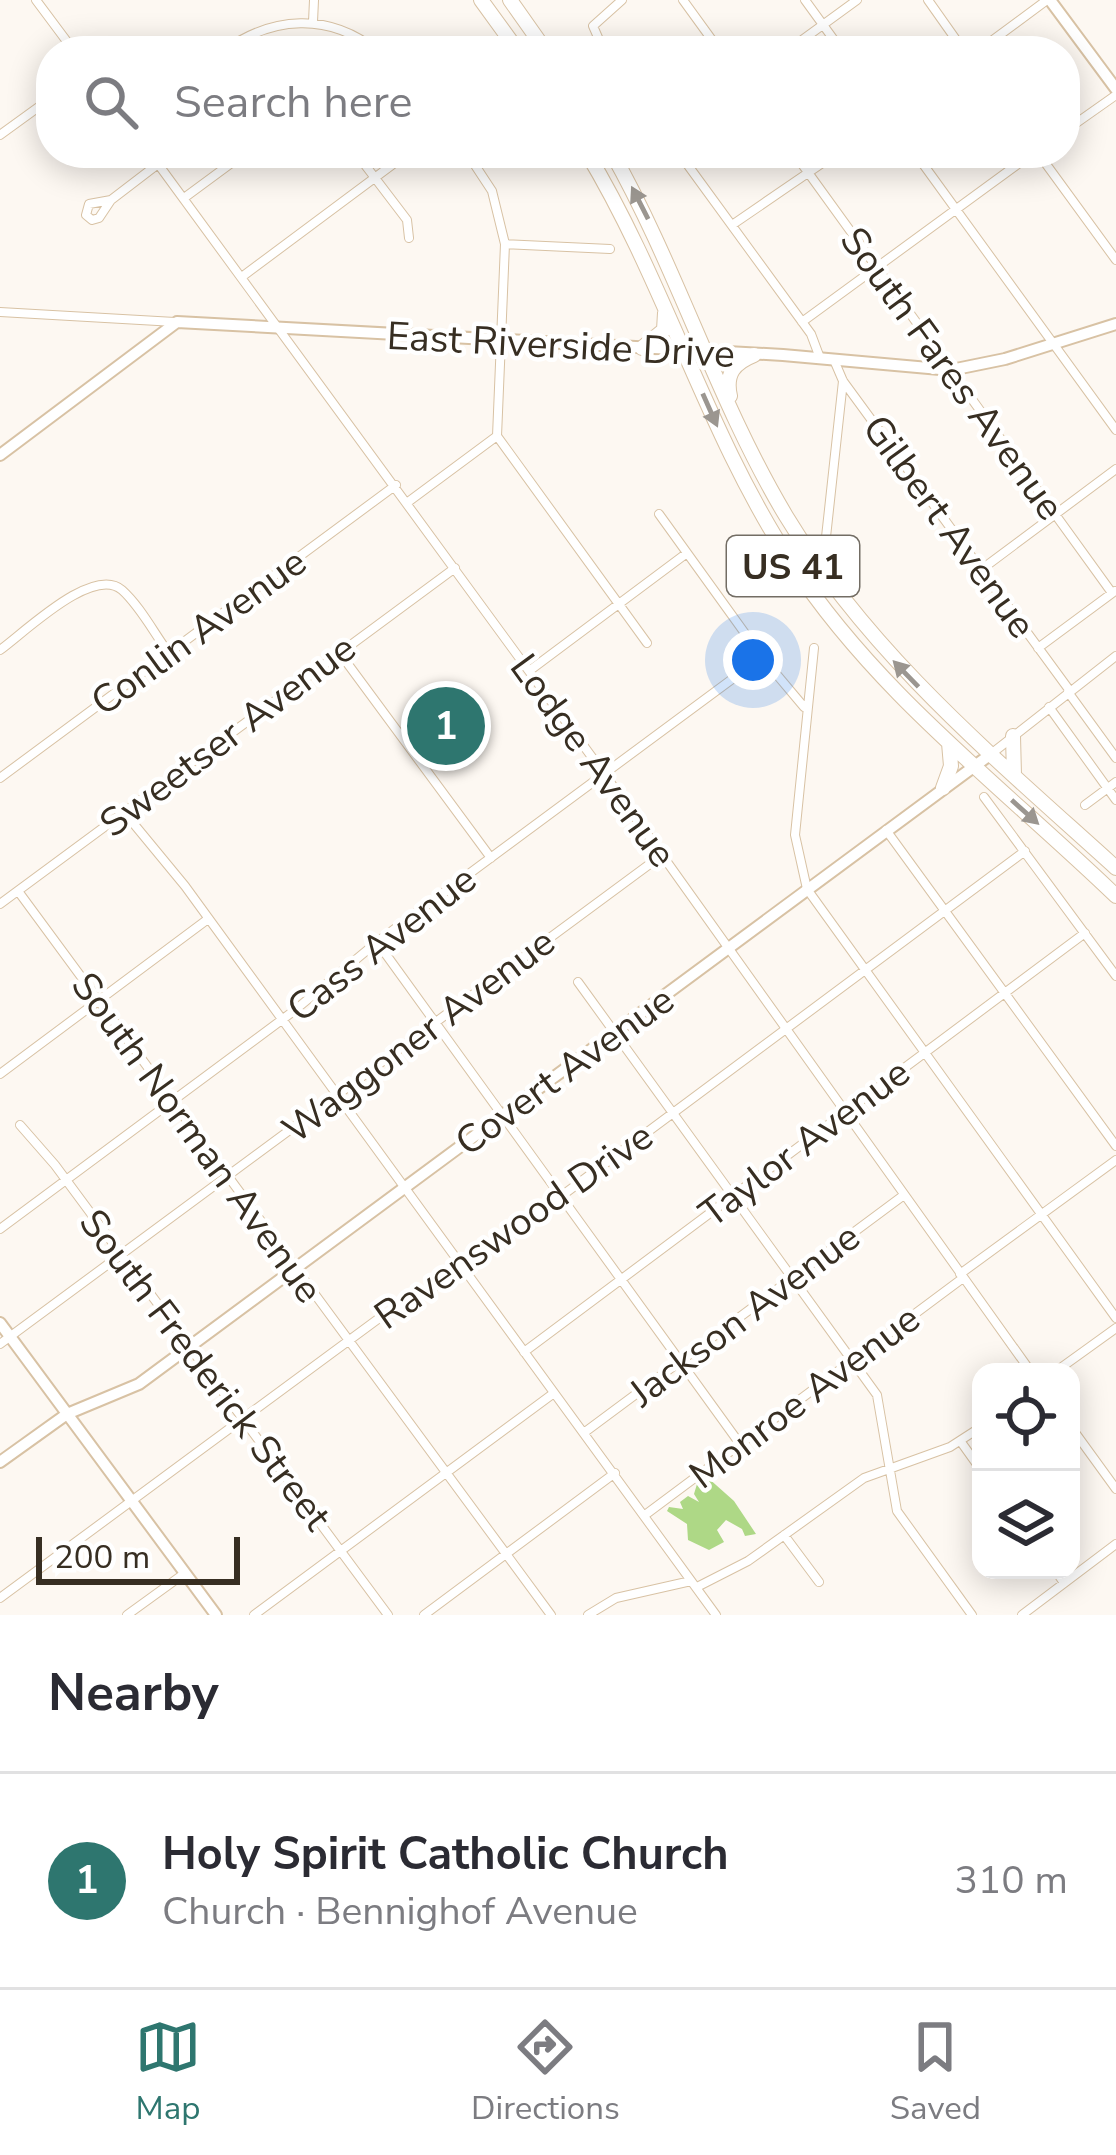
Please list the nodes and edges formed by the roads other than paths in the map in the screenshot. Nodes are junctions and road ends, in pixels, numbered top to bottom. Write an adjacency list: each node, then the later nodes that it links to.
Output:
1 (36, 0): 13 (street)
2 (314, 0): 11 (street)
3 (481, 0): 16 (highway)
4 (510, 0): 17 (highway)
5 (622, 0): 18 (street)
6 (683, 0): 19 (street)
7 (805, 0): 12 (street)
8 (857, 0): 12 (street)
9 (928, 0): 22 (street)
10 (1048, 0): 23 (street); 24 (street)
11 (313, 22): 14 (street); 15 (street)
12 (823, 25): 20 (street); 21 (street)
13 (63, 36)
14 (251, 36)
15 (354, 36)
16 (507, 36)
17 (535, 36)
18 (595, 36)
19 (709, 36)
20 (808, 36)
21 (831, 36)
22 (953, 36)
23 (999, 36)
24 (1075, 36)
25 (1080, 43): 26 (street)
26 (1116, 92): 28 (street)
27 (36, 109): 29 (street)
28 (1080, 120)
29 (0, 135)
30 (153, 168): 47 (street)
31 (161, 168): 46 (street, Lodge Avenue)
32 (225, 168): 46 (street)
33 (369, 168): 45 (street)
34 (387, 168): 45 (street)
35 (477, 168): 51 (street)
36 (595, 168): 56 (highway, US 41)
37 (621, 168): 66 (highway, US 41, one-way to 37)
38 (690, 168): 49 (street, Gilbert Avenue)
39 (805, 168): 44 (street, South Fares Avenue)
40 (816, 168): 44 (street)
41 (926, 168): 48 (street)
42 (1015, 168): 48 (street)
43 (1047, 168): 53 (street)
44 (809, 173): 49 (street); 54 (street, South Fares Avenue)
45 (376, 176): 50 (street); 55 (street)
46 (184, 198): 55 (street, Lodge Avenue)
47 (111, 200)
48 (956, 209): 54 (street); 63 (street)
49 (732, 225): 59 (street, Gilbert Avenue)
50 (409, 238)
51 (505, 244): 52 (street); 62 (street)
52 (610, 249)
53 (1116, 260)
54 (876, 266): 59 (street); 69 (street, South Fares Avenue)
55 (243, 276): 61 (street, Lodge Avenue)
56 (656, 285): 64 (highway); 65 (highway, US 41)
57 (0, 312): 58 (street, East Riverside Drive)
58 (177, 322): 61 (street, East Riverside Drive); 74 (street)
59 (802, 322): 68 (street, Gilbert Avenue)
60 (1116, 324): 63 (street, East Riverside Drive)
61 (282, 329): 62 (street, East Riverside Drive); 76 (street, Lodge Avenue)
62 (501, 339): 64 (street, East Riverside Drive); 73 (street)
63 (1054, 345): 69 (street, East Riverside Drive); 72 (street)
64 (642, 348): 65 (street, East Riverside Drive)
65 (685, 351): 66 (street, East Riverside Drive); 99 (highway, US 41, one-way to 99)
66 (707, 353): 67 (street, East Riverside Drive); 71 (highway, US 41)
67 (754, 355): 68 (street, East Riverside Drive); 71 (highway)
68 (827, 360): 69 (street, East Riverside Drive); 70 (street, Gilbert Avenue)
69 (951, 370): 79 (street, South Fares Avenue)
70 (843, 381): 80 (street); 83 (street, Gilbert Avenue)
71 (736, 418): 100 (highway, US 41, one-way to 71)
72 (1116, 430)
73 (496, 436): 77 (street); 85 (street)
74 (0, 455)
75 (1116, 469): 79 (street)
76 (396, 485): 77 (street, Lodge Avenue); 90 (street, Conlin Avenue)
77 (407, 502): 82 (street, Lodge Avenue)
78 (659, 514): 81 (street)
79 (1055, 514): 83 (street); 84 (street, South Fares Avenue)
80 (826, 537)
81 (687, 553): 85 (street); 93 (street)
82 (455, 568): 91 (street, Sweetser Avenue); 94 (street, Lodge Avenue)
83 (982, 569): 88 (street, Gilbert Avenue)
84 (1114, 592): 88 (street)
85 (618, 604): 86 (street); 94 (street)
86 (647, 643)
87 (814, 648): 97 (street)
88 (1038, 648): 95 (street, Gilbert Avenue)
89 (0, 650): 90 (street)
90 (168, 652): 105 (street, Conlin Avenue)
91 (339, 652): 111 (street, Sweetser Avenue); 115 (street)
92 (1116, 656): 95 (street, Covert Avenue)
93 (763, 657): 97 (street); 103 (street, Cass Avenue)
94 (529, 671): 103 (street, Lodge Avenue)
95 (1069, 691): 96 (street, Covert Avenue); 101 (street, Gilbert Avenue)
96 (1049, 707): 98 (street, Covert Avenue); 106 (street)
97 (806, 708): 117 (street)
98 (1013, 736): 100 (street, Covert Avenue); 104 (highway)
99 (949, 743): 102 (highway, US 41); 107 (highway)
100 (991, 754): 102 (street, Covert Avenue); 104 (highway, US 41)
101 (1116, 758)
102 (975, 766): 107 (street, Covert Avenue); 119 (highway, US 41, one-way to 119)
103 (605, 775): 114 (street, Lodge Avenue); 115 (street, Cass Avenue)
104 (1014, 775): 116 (highway, US 41)
105 (0, 778)
106 (1112, 786): 109 (street); 110 (street)
107 (943, 788): 112 (street, Covert Avenue)
108 (985, 797): 113 (street)
109 (1116, 800)
110 (1085, 805)
111 (124, 812): 118 (street, Sweetser Avenue); 122 (street)
112 (886, 830): 117 (street, Covert Avenue); 121 (street)
113 (1025, 851): 121 (street, Ravenswood Drive); 123 (street)
114 (662, 855): 125 (street, Lodge Avenue); 132 (street, Waggoner Avenue)
115 (491, 857): 124 (street, Cass Avenue)
116 (1116, 868)
117 (807, 889): 125 (street, Covert Avenue); 126 (street)
118 (18, 891): 120 (street, Sweetser Avenue); 130 (street, South Norman Avenue)
119 (1116, 896)
120 (0, 904)
121 (945, 910): 126 (street, Ravenswood Drive); 129 (street)
122 (208, 919): 130 (street); 131 (street)
123 (1084, 933): 127 (street); 129 (street, Taylor Avenue)
124 (377, 941): 131 (street, Cass Avenue); 132 (street)
125 (729, 949): 133 (street, Lodge Avenue); 134 (street, Covert Avenue)
126 (866, 970): 133 (street, Ravenswood Drive); 135 (street)
127 (1116, 976)
128 (578, 982): 134 (street)
129 (1004, 992): 135 (street, Taylor Avenue); 143 (street)
130 (99, 1001): 136 (street); 138 (street, South Norman Avenue)
131 (280, 1022): 137 (street); 138 (street, Cass Avenue)
132 (435, 1022): 137 (street, Waggoner Avenue); 141 (street)
133 (787, 1030): 139 (street, Lodge Avenue); 140 (street, Ravenswood Drive)
134 (615, 1031): 140 (street); 141 (street, Covert Avenue)
135 (924, 1052): 139 (street, Taylor Avenue); 151 (street)
136 (0, 1074)
137 (335, 1097): 145 (street, Waggoner Avenue); 147 (street)
138 (172, 1102): 145 (street, South Norman Avenue); 146 (street, Cass Avenue)
139 (844, 1113): 148 (street, Lodge Avenue); 150 (street, Taylor Avenue)
140 (673, 1114): 149 (street, Ravenswood Drive); 150 (street)
141 (502, 1115): 147 (street, Covert Avenue); 149 (street)
142 (20, 1125): 146 (street, South Frederick Street)
143 (1116, 1146)
144 (1116, 1160): 151 (street, Monroe Avenue)
145 (227, 1177): 153 (street, Waggoner Avenue); 154 (street, South Norman Avenue)
146 (66, 1180): 152 (street, Cass Avenue); 153 (street, South Frederick Street)
147 (403, 1189): 154 (street, Covert Avenue); 155 (street)
148 (904, 1195): 156 (street, Lodge Avenue); 157 (street, Jackson Avenue)
149 (561, 1196): 155 (street, Ravenswood Drive); 158 (street)
150 (733, 1197): 157 (street); 158 (street, Taylor Avenue)
151 (1041, 1215): 156 (street, Monroe Avenue); 160 (street)
152 (0, 1229)
153 (122, 1255): 161 (street, Waggoner Avenue); 163 (street, South Frederick Street)
154 (295, 1269): 162 (street, South Norman Avenue); 163 (street, Covert Avenue)
155 (463, 1270): 162 (street, Ravenswood Drive); 164 (street)
156 (962, 1276): 165 (street, Monroe Avenue); 167 (street, Lodge Avenue)
157 (792, 1278): 165 (street); 166 (street, Jackson Avenue)
158 (621, 1279): 164 (street, Taylor Avenue); 166 (street)
159 (0, 1323): 161 (street)
160 (1116, 1323): 168 (street)
161 (5, 1341): 170 (street)
162 (348, 1341): 171 (street, Ravenswood Drive); 180 (street, South Norman Avenue)
163 (189, 1347): 170 (street, Covert Avenue); 171 (street, South Frederick Street)
164 (524, 1352): 169 (street)
165 (852, 1360): 176 (street, Monroe Avenue); 179 (street)
166 (680, 1362): 172 (street, Jackson Avenue); 176 (street)
167 (1025, 1363)
168 (1066, 1363)
169 (554, 1393): 172 (street); 180 (street)
170 (67, 1414): 178 (street, Covert Avenue); 183 (street)
171 (242, 1419): 183 (street, Ravenswood Drive); 187 (street, South Frederick Street)
172 (585, 1432): 181 (street)
173 (972, 1434): 175 (street)
174 (1080, 1439): 182 (street)
175 (961, 1442): 177 (street); 179 (street)
176 (740, 1444): 184 (street, Monroe Avenue)
177 (972, 1457)
178 (0, 1462)
179 (890, 1467): 185 (street); 203 (street)
180 (446, 1472): 187 (street); 188 (street, South Norman Avenue)
181 (615, 1474): 184 (street); 188 (street)
182 (1116, 1489)
183 (132, 1501): 189 (street); 194 (street, Ravenswood Drive)
184 (644, 1515): 193 (street)
185 (784, 1535): 191 (street); 193 (street)
186 (1116, 1544): 192 (street)
187 (340, 1550): 197 (street); 198 (street, South Frederick Street)
188 (506, 1554): 199 (street); 200 (street, South Norman Avenue)
189 (185, 1573): 195 (street); 196 (street)
190 (1061, 1579): 192 (street)
191 (819, 1582)
192 (1064, 1583): 204 (street)
193 (694, 1584): 201 (street); 202 (street)
194 (0, 1598)
195 (127, 1615)
196 (216, 1615)
197 (254, 1615)
198 (388, 1615)
199 (424, 1615)
200 (550, 1615)
201 (589, 1615)
202 (716, 1615)
203 (972, 1615)
204 (1022, 1615)

